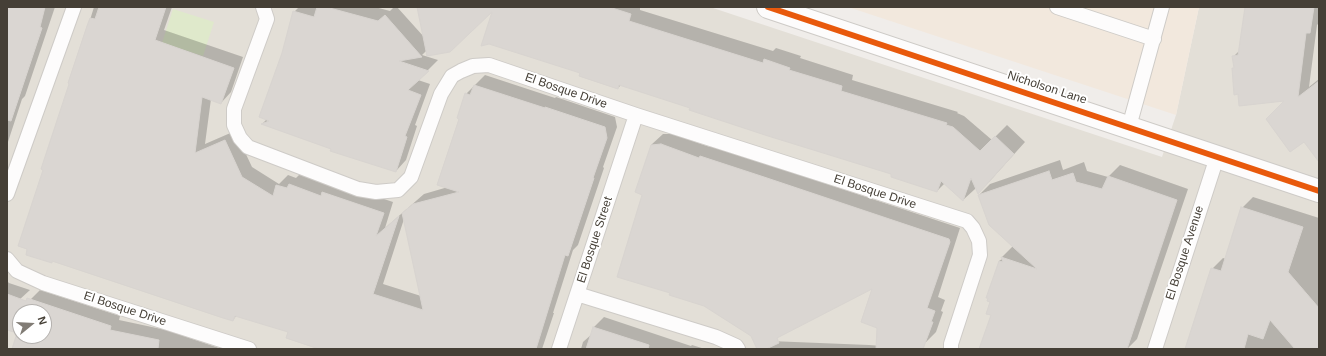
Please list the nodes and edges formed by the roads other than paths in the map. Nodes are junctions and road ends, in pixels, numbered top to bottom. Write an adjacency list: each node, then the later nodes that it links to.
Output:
1 (74, 7): 11 (lane)
2 (263, 7): 7 (lane, El Bosque Drive)
3 (768, 7): 8 (street, Nicholson Lane)
4 (1057, 7): 6 (lane)
5 (1162, 7): 6 (lane)
6 (1154, 39): 8 (lane)
7 (636, 115): 13 (lane, El Bosque Street); 17 (lane, El Bosque Drive)
8 (1129, 127): 9 (street, Nicholson Lane)
9 (1217, 157): 10 (street, Nicholson Lane); 18 (lane, El Bosque Avenue)
10 (1319, 191)
11 (7, 194)
12 (7, 259): 14 (lane, El Bosque Drive)
13 (577, 294): 15 (lane); 16 (lane, El Bosque Street)
14 (249, 349)
15 (559, 349)
16 (738, 349)
17 (951, 349)
18 (1154, 349)

